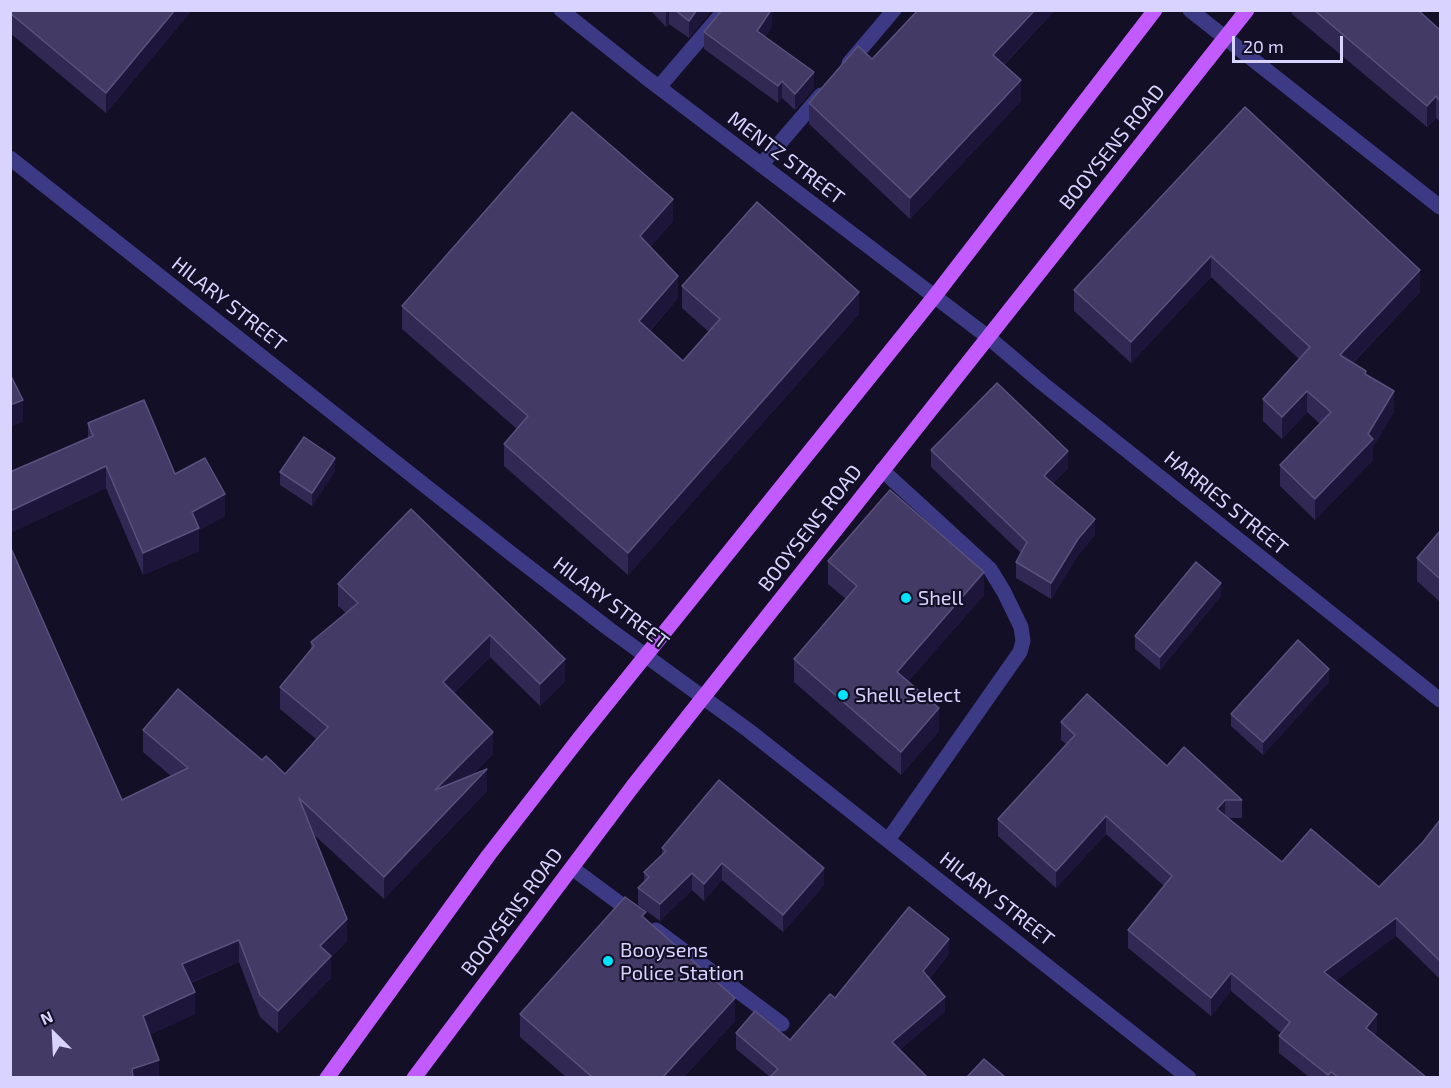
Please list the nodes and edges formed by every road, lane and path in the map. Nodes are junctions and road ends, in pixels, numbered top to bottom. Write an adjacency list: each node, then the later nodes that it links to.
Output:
1 (561, 10): 8 (street, MENTZ STREET)
2 (725, 10): 8 (street)
3 (894, 10): 10 (street)
4 (1155, 10): 12 (main road)
5 (1190, 10): 7 (street)
6 (1248, 10): 7 (main road, BOOYSENS ROAD)
7 (1226, 39): 11 (street); 13 (main road, BOOYSENS ROAD)
8 (659, 87): 10 (street, MENTZ STREET)
9 (10, 158): 15 (street, HILARY STREET)
10 (761, 165): 12 (street, MENTZ STREET)
11 (1440, 207)
12 (934, 297): 13 (street, MENTZ STREET); 15 (main road)
13 (988, 337): 14 (main road, BOOYSENS ROAD); 17 (street, HARRIES STREET)
14 (882, 470): 16 (main road, BOOYSENS ROAD); 18 (street)
15 (647, 656): 16 (street, HILARY STREET); 21 (main road)
16 (704, 698): 18 (street, HILARY STREET); 19 (main road, BOOYSENS ROAD)
17 (1440, 700)
18 (888, 840): 23 (street, HILARY STREET)
19 (572, 868): 20 (street); 22 (main road, BOOYSENS ROAD)
20 (782, 1024)
21 (327, 1077)
22 (414, 1077)
23 (1189, 1077)

